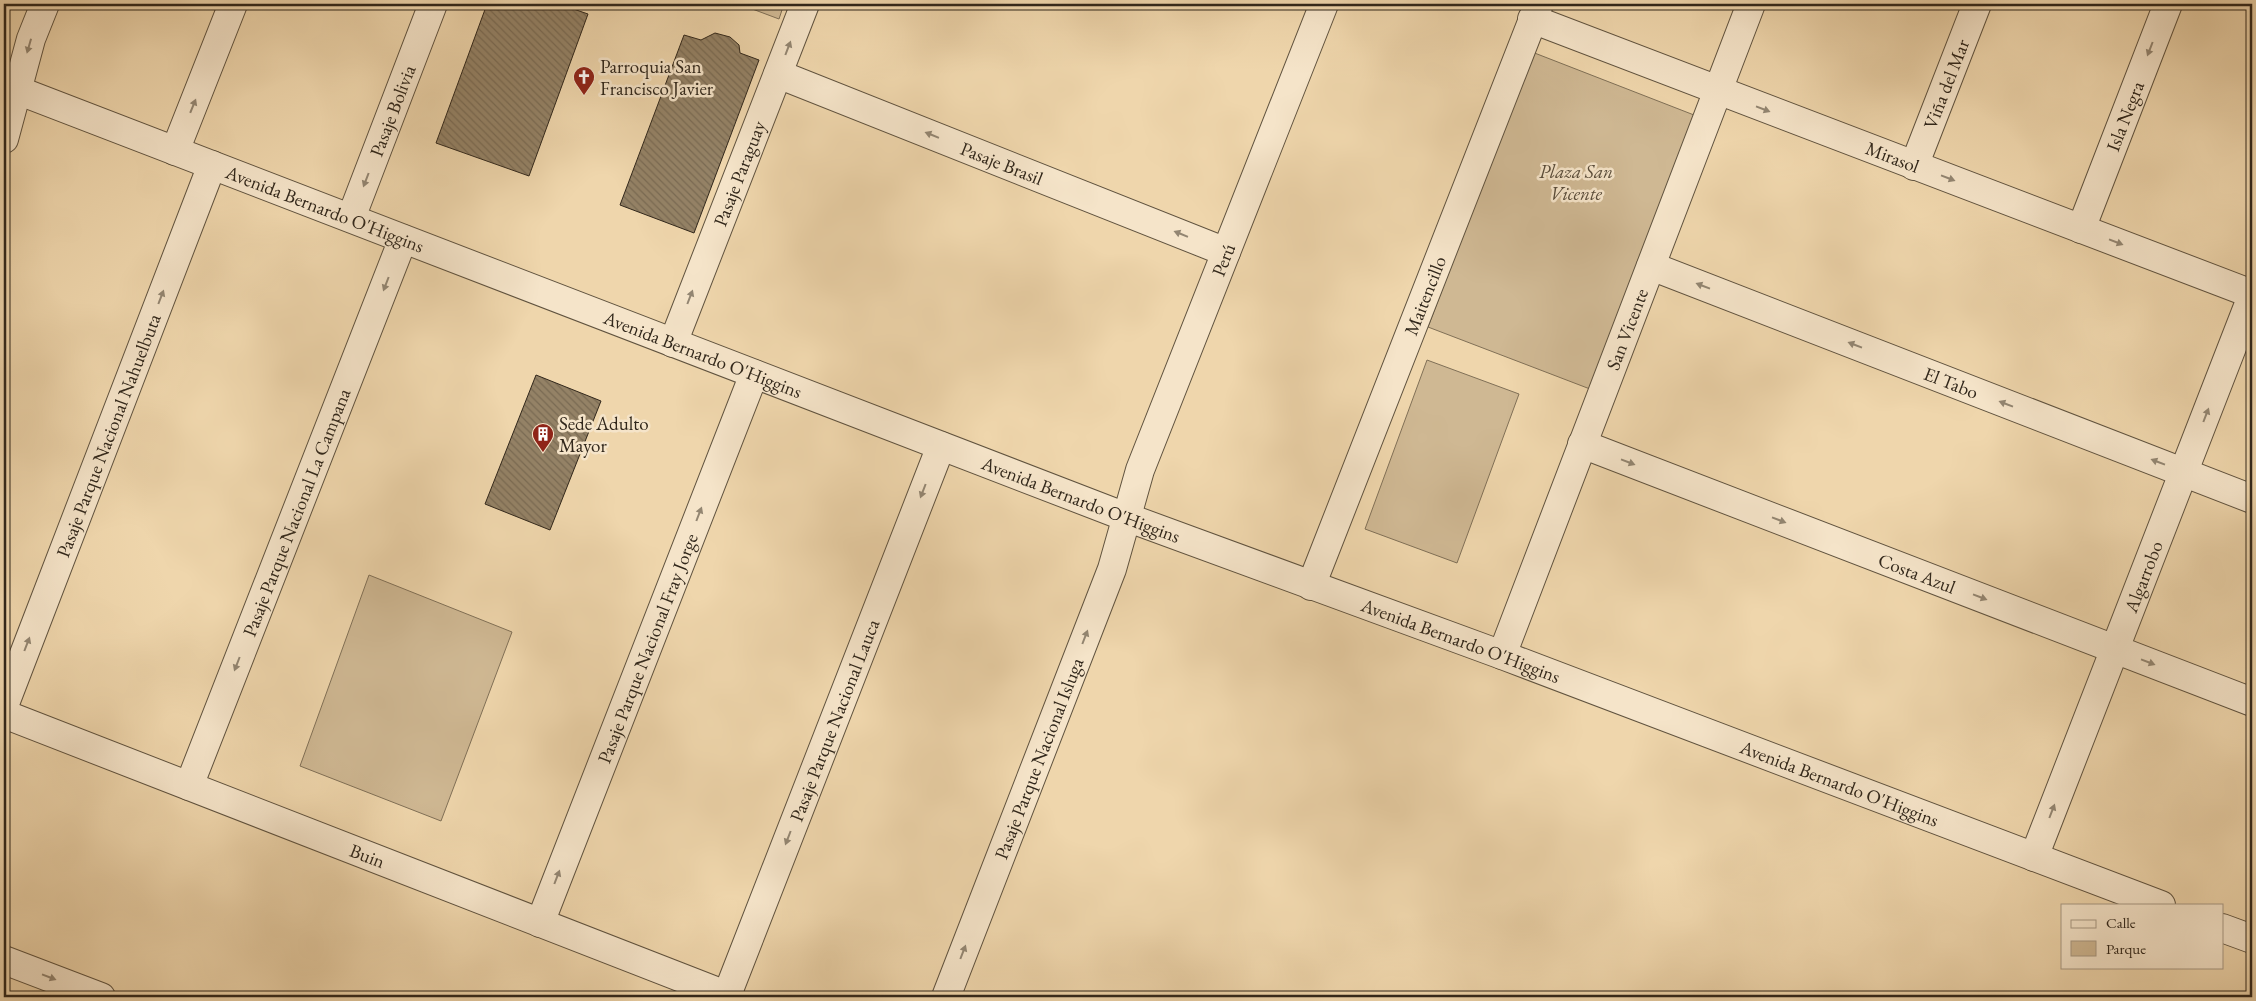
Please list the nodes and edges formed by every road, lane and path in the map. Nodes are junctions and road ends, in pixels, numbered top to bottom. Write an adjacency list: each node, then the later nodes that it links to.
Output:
1 (45, 4): 11 (street, one-way to 11)
2 (233, 4): 14 (street, one-way to 2)
3 (433, 4): 17 (street, Pasaje Bolivia, one-way to 17)
4 (805, 4): 10 (street, Pasaje Paraguay, one-way to 4)
5 (1751, 4): 12 (street, San Vicente)
6 (1977, 4): 16 (street, Viña del Mar)
7 (2168, 4): 18 (street, Isla Negra, one-way to 18)
8 (1316, 6): 20 (street, Perú)
9 (1535, 12): 12 (street, Mirasol); 30 (street, Maitencillo)
10 (778, 74): 20 (street, Pasaje Brasil, one-way to 10); 23 (street, Pasaje Paraguay, one-way to 10)
11 (10, 87): 13 (street); 14 (street, Avenida Bernardo O'Higgins)
12 (1717, 91): 16 (street, Mirasol, one-way to 16); 21 (street, San Vicente)
13 (4, 139)
14 (175, 151): 15 (street, Avenida Bernardo O'Higgins)
15 (212, 165): 17 (street, Avenida Bernardo O'Higgins); 34 (street, Pasaje Parque Nacional Nahuelbuta, one-way to 15)
16 (1914, 166): 18 (street, Mirasol, one-way to 18)
17 (351, 218): 19 (street, Avenida Bernardo O'Higgins)
18 (2081, 229): 22 (street, Mirasol, one-way to 22)
19 (403, 239): 23 (street, Avenida Bernardo O'Higgins); 36 (street, Pasaje Parque Nacional La Campana, one-way to 36)
20 (1226, 252): 29 (street, Perú)
21 (1651, 266): 25 (street, San Vicente); 27 (street, El Tabo, one-way to 21)
22 (2252, 295): 27 (street, Algarrobo, one-way to 22)
23 (673, 343): 24 (street, Avenida Bernardo O'Higgins)
24 (754, 374): 26 (street, Avenida Bernardo O'Higgins); 39 (street, Pasaje Parque Nacional Fray Jorge, one-way to 24)
25 (1582, 444): 31 (street, Costa Azul, one-way to 31); 32 (street, San Vicente)
26 (941, 446): 29 (street, Avenida Bernardo O'Higgins); 43 (street, Pasaje Parque Nacional Lauca, one-way to 43)
27 (2184, 472): 28 (street, El Tabo); 31 (street, Algarrobo)
28 (2252, 499)
29 (1126, 517): 30 (street, Avenida Bernardo O'Higgins); 45 (street, Pasaje Parque Nacional Isluga, one-way to 29)
30 (1311, 586): 32 (street, Avenida Bernardo O'Higgins)
31 (2115, 649): 33 (street, Costa Azul, one-way to 33); 37 (street, Algarrobo, one-way to 31)
32 (1502, 655): 37 (street, Avenida Bernardo O'Higgins)
33 (2252, 702)
34 (4, 706)
35 (4, 714): 36 (street, Buin)
36 (189, 786): 39 (street, Buin)
37 (2034, 857): 38 (street, Avenida Bernardo O'Higgins)
38 (2158, 904)
39 (540, 923): 43 (street, Buin)
40 (2224, 929): 41 (street)
41 (2252, 939)
42 (4, 960): 44 (street, one-way to 44)
43 (729, 996)
44 (101, 997)
45 (946, 997)

